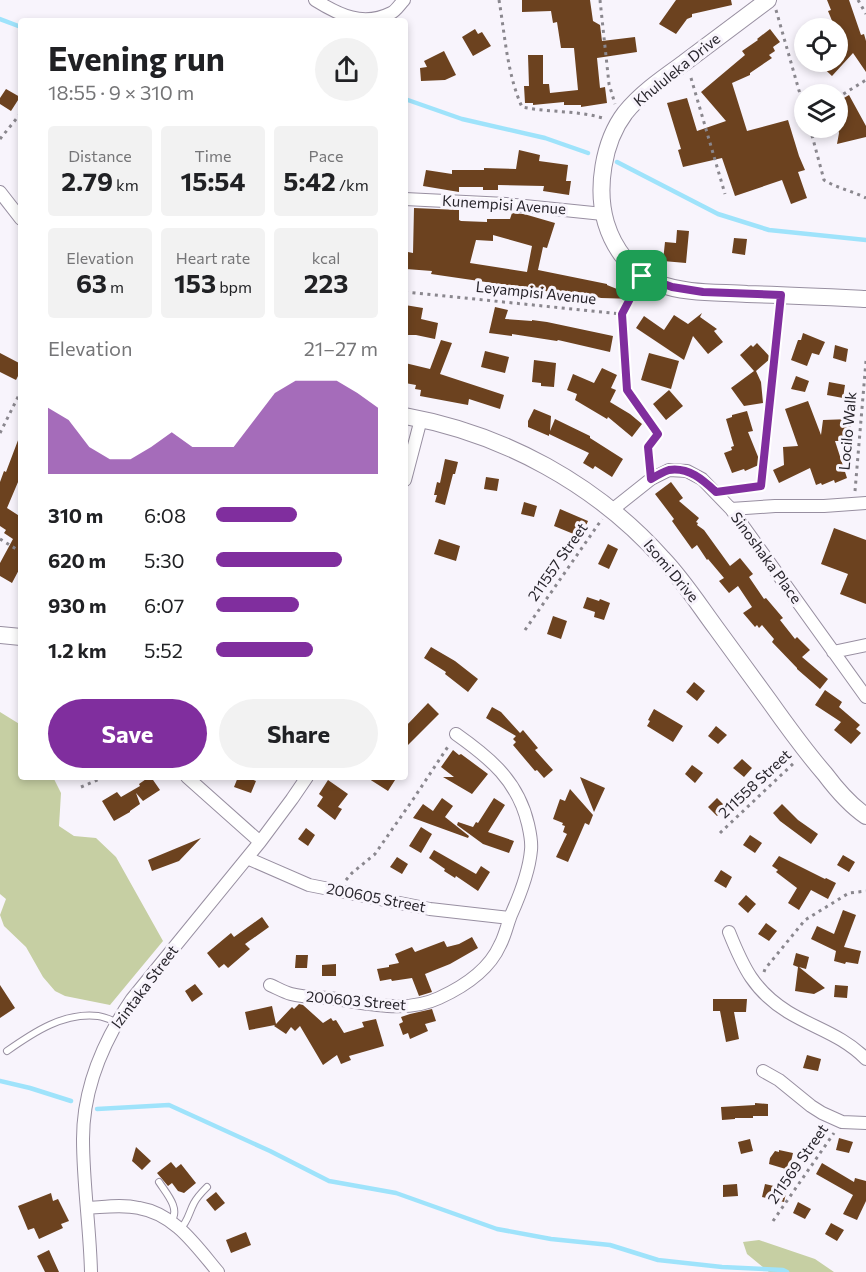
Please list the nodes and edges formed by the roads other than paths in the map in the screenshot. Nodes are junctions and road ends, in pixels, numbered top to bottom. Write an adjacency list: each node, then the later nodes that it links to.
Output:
1 (315, 0): 4 (street)
2 (404, 0): 5 (street)
3 (768, 0): 8 (street, Khululeka Drive)
4 (350, 18)
5 (377, 18)
6 (0, 192): 9 (street)
7 (408, 199): 8 (street, Kunempisi Avenue)
8 (603, 213): 10 (street, Khululeka Drive)
9 (18, 215)
10 (866, 299)
11 (413, 417): 12 (street); 14 (street, Isomi Drive)
12 (408, 456)
13 (860, 503): 15 (street)
14 (612, 510): 15 (street, Sinoshaka Place); 24 (street, Isomi Drive)
15 (731, 510): 19 (street, Sinoshaka Place)
16 (0, 634): 17 (street)
17 (18, 637)
18 (866, 645): 19 (street)
19 (834, 652): 20 (street, Sinoshaka Place)
20 (866, 697)
21 (456, 734): 27 (street, 200603 Street)
22 (190, 780): 25 (street)
23 (305, 780): 25 (street, Izintaka Street)
24 (866, 816)
25 (260, 842): 26 (street, Izintaka Street)
26 (247, 858): 27 (street, 200605 Street); 30 (street, Izintaka Street)
27 (510, 918): 29 (street, 200603 Street)
28 (729, 932): 32 (street)
29 (270, 985)
30 (116, 1022): 31 (lane); 37 (street, Izintaka Street)
31 (7, 1051)
32 (866, 1059)
33 (763, 1071): 34 (street)
34 (866, 1123)
35 (159, 1182): 38 (lane)
36 (207, 1187): 38 (lane)
37 (87, 1208): 38 (street); 39 (street, Izintaka Street)
38 (176, 1225): 40 (street)
39 (91, 1272)
40 (218, 1272)

